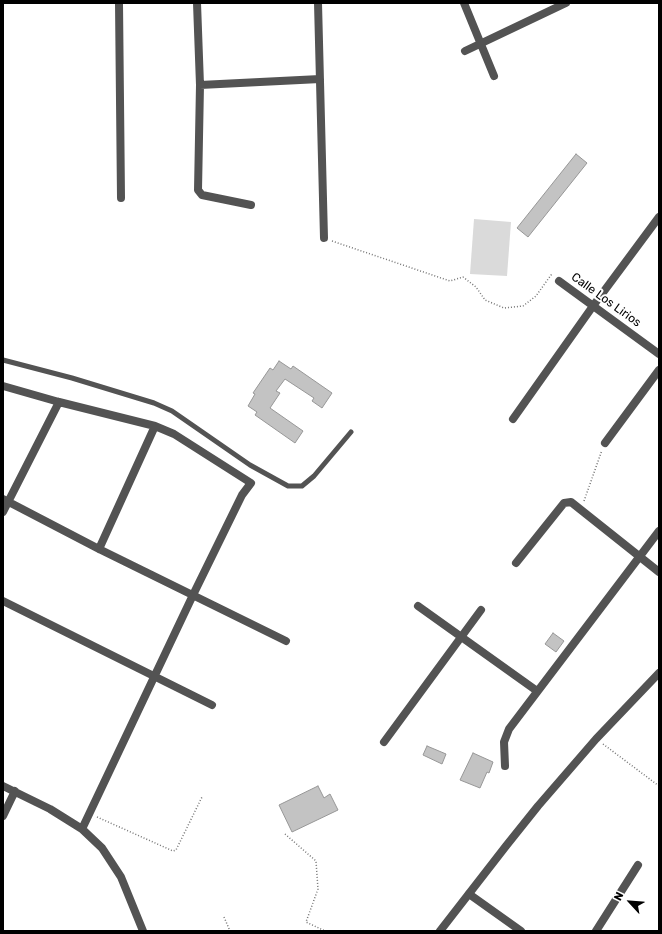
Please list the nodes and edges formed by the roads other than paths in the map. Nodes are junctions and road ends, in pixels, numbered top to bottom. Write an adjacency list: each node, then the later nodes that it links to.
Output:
1 (119, 3): 11 (street)
2 (197, 3): 10 (street)
3 (318, 3): 9 (street)
4 (464, 3): 6 (street)
5 (566, 3): 6 (street)
6 (482, 43): 7 (street); 8 (street)
7 (465, 51)
8 (494, 76)
9 (320, 79): 10 (street); 14 (street)
10 (200, 85): 12 (street)
11 (121, 198)
12 (251, 206)
13 (659, 218): 16 (street)
14 (324, 238)
15 (558, 281): 16 (street, Calle Los Lirios)
16 (593, 306): 17 (street, Calle Los Lirios); 22 (street)
17 (659, 354)
18 (3, 360): 24 (lane)
19 (659, 370): 25 (street)
20 (3, 386): 21 (street)
21 (59, 402): 23 (street); 26 (street)
22 (513, 419)
23 (155, 426): 29 (street); 33 (street)
24 (351, 432)
25 (605, 443)
26 (5, 501): 27 (street); 29 (street)
27 (3, 512)
28 (659, 531): 30 (street)
29 (99, 549): 33 (street)
30 (640, 556): 31 (street); 32 (street); 40 (street)
31 (516, 562)
32 (659, 572)
33 (192, 595): 37 (street); 39 (street)
34 (3, 601): 39 (street)
35 (418, 606): 40 (street)
36 (481, 610): 42 (street)
37 (286, 641)
38 (659, 673): 49 (street)
39 (154, 676): 41 (street); 47 (street)
40 (537, 691): 43 (street)
41 (212, 705)
42 (384, 742)
43 (505, 766)
44 (3, 786): 45 (street)
45 (15, 791): 46 (street); 47 (street)
46 (3, 816)
47 (82, 829): 50 (street)
48 (638, 865): 53 (street)
49 (469, 894): 51 (street); 52 (street)
50 (141, 930)
51 (440, 931)
52 (521, 931)
53 (596, 931)

